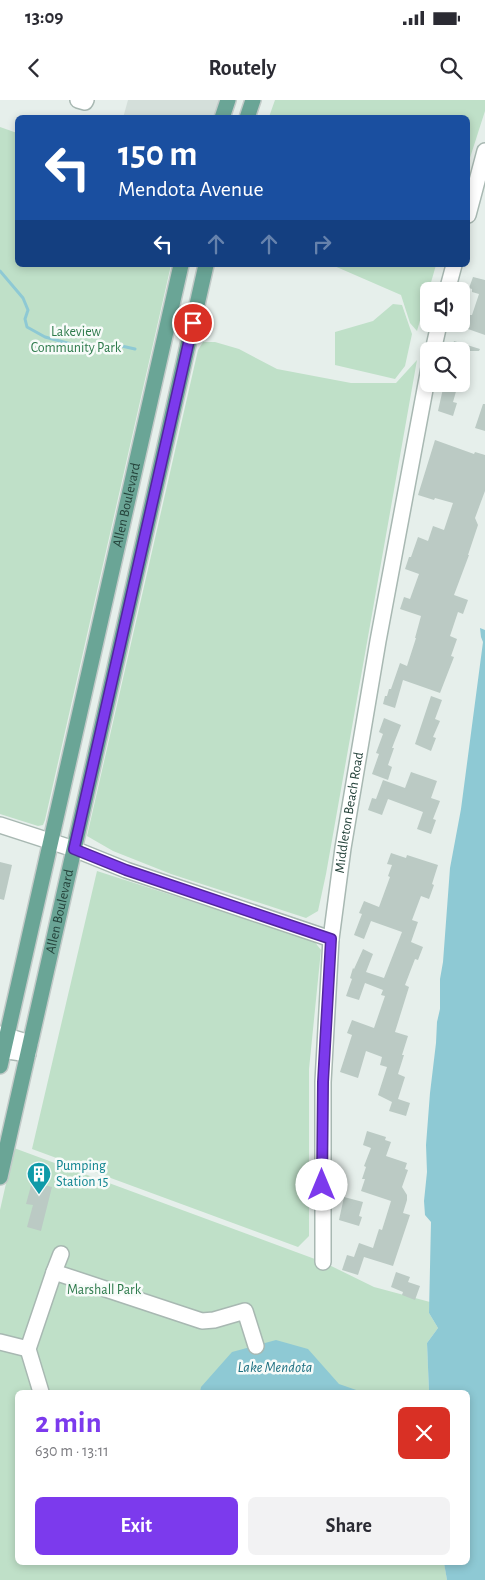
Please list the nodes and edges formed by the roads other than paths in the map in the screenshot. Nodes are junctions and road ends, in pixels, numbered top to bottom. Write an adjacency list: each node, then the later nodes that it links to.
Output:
1 (78, 100): 2 (street)
2 (86, 100)
3 (228, 100): 5 (main road)
4 (253, 100): 6 (main road)
5 (223, 115)
6 (248, 115)
7 (485, 151): 8 (street)
8 (470, 207)
9 (181, 267): 15 (main road, Allen Boulevard)
10 (206, 267): 16 (main road, Allen Boulevard)
11 (453, 267): 12 (street)
12 (449, 282)
13 (425, 392): 17 (street, Middleton Beach Road)
14 (0, 825): 15 (street)
15 (50, 841): 16 (street); 18 (main road, Allen Boulevard)
16 (74, 849): 17 (street); 19 (main road, Allen Boulevard)
17 (331, 939): 23 (street, Middleton Beach Road)
18 (3, 1043): 19 (street); 20 (main road, Allen Boulevard)
19 (29, 1049): 21 (main road, Allen Boulevard)
20 (0, 1066)
21 (0, 1177)
22 (61, 1254): 24 (street)
23 (323, 1262)
24 (54, 1272): 26 (street); 27 (street)
25 (0, 1342): 27 (street)
26 (256, 1346)
27 (28, 1349): 28 (street)
28 (40, 1390)

